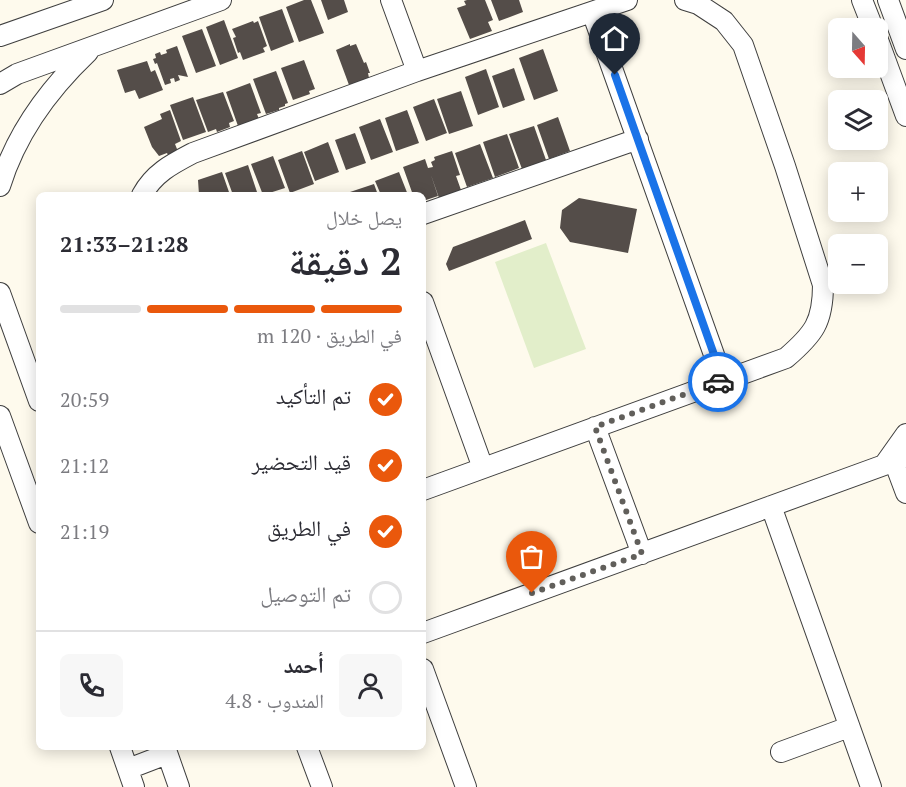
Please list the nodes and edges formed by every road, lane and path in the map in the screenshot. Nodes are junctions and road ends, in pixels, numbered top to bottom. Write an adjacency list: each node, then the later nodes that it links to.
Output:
1 (103, 0): 10 (street)
2 (221, 0): 11 (street)
3 (391, 0): 14 (street)
4 (627, 0): 8 (street)
5 (685, 0): 23 (street)
6 (862, 0): 9 (street)
7 (888, 0): 12 (street)
8 (592, 12): 14 (street); 17 (street)
9 (869, 18)
10 (0, 36)
11 (95, 46): 15 (street); 18 (street)
12 (906, 49)
13 (888, 67): 16 (street)
14 (417, 71): 19 (street)
15 (0, 84)
16 (906, 116)
17 (638, 139): 20 (street); 23 (street)
18 (0, 186)
19 (144, 192)
20 (426, 213)
21 (0, 293): 24 (street)
22 (426, 310): 29 (street)
23 (723, 380): 26 (street)
24 (36, 393)
25 (0, 416): 33 (street)
26 (595, 427): 29 (street); 34 (street)
27 (906, 434): 28 (street)
28 (895, 461): 31 (street); 32 (street)
29 (483, 468): 30 (street)
30 (426, 489)
31 (906, 493)
32 (771, 506): 34 (street); 37 (street)
33 (36, 515)
34 (642, 554): 35 (street)
35 (426, 632)
36 (426, 677): 45 (street)
37 (849, 727): 41 (street); 46 (street)
38 (121, 750): 42 (street)
39 (309, 750): 44 (street)
40 (166, 751): 42 (street); 43 (street)
41 (780, 752)
42 (131, 778)
43 (179, 787)
44 (322, 787)
45 (466, 787)
46 (870, 787)

